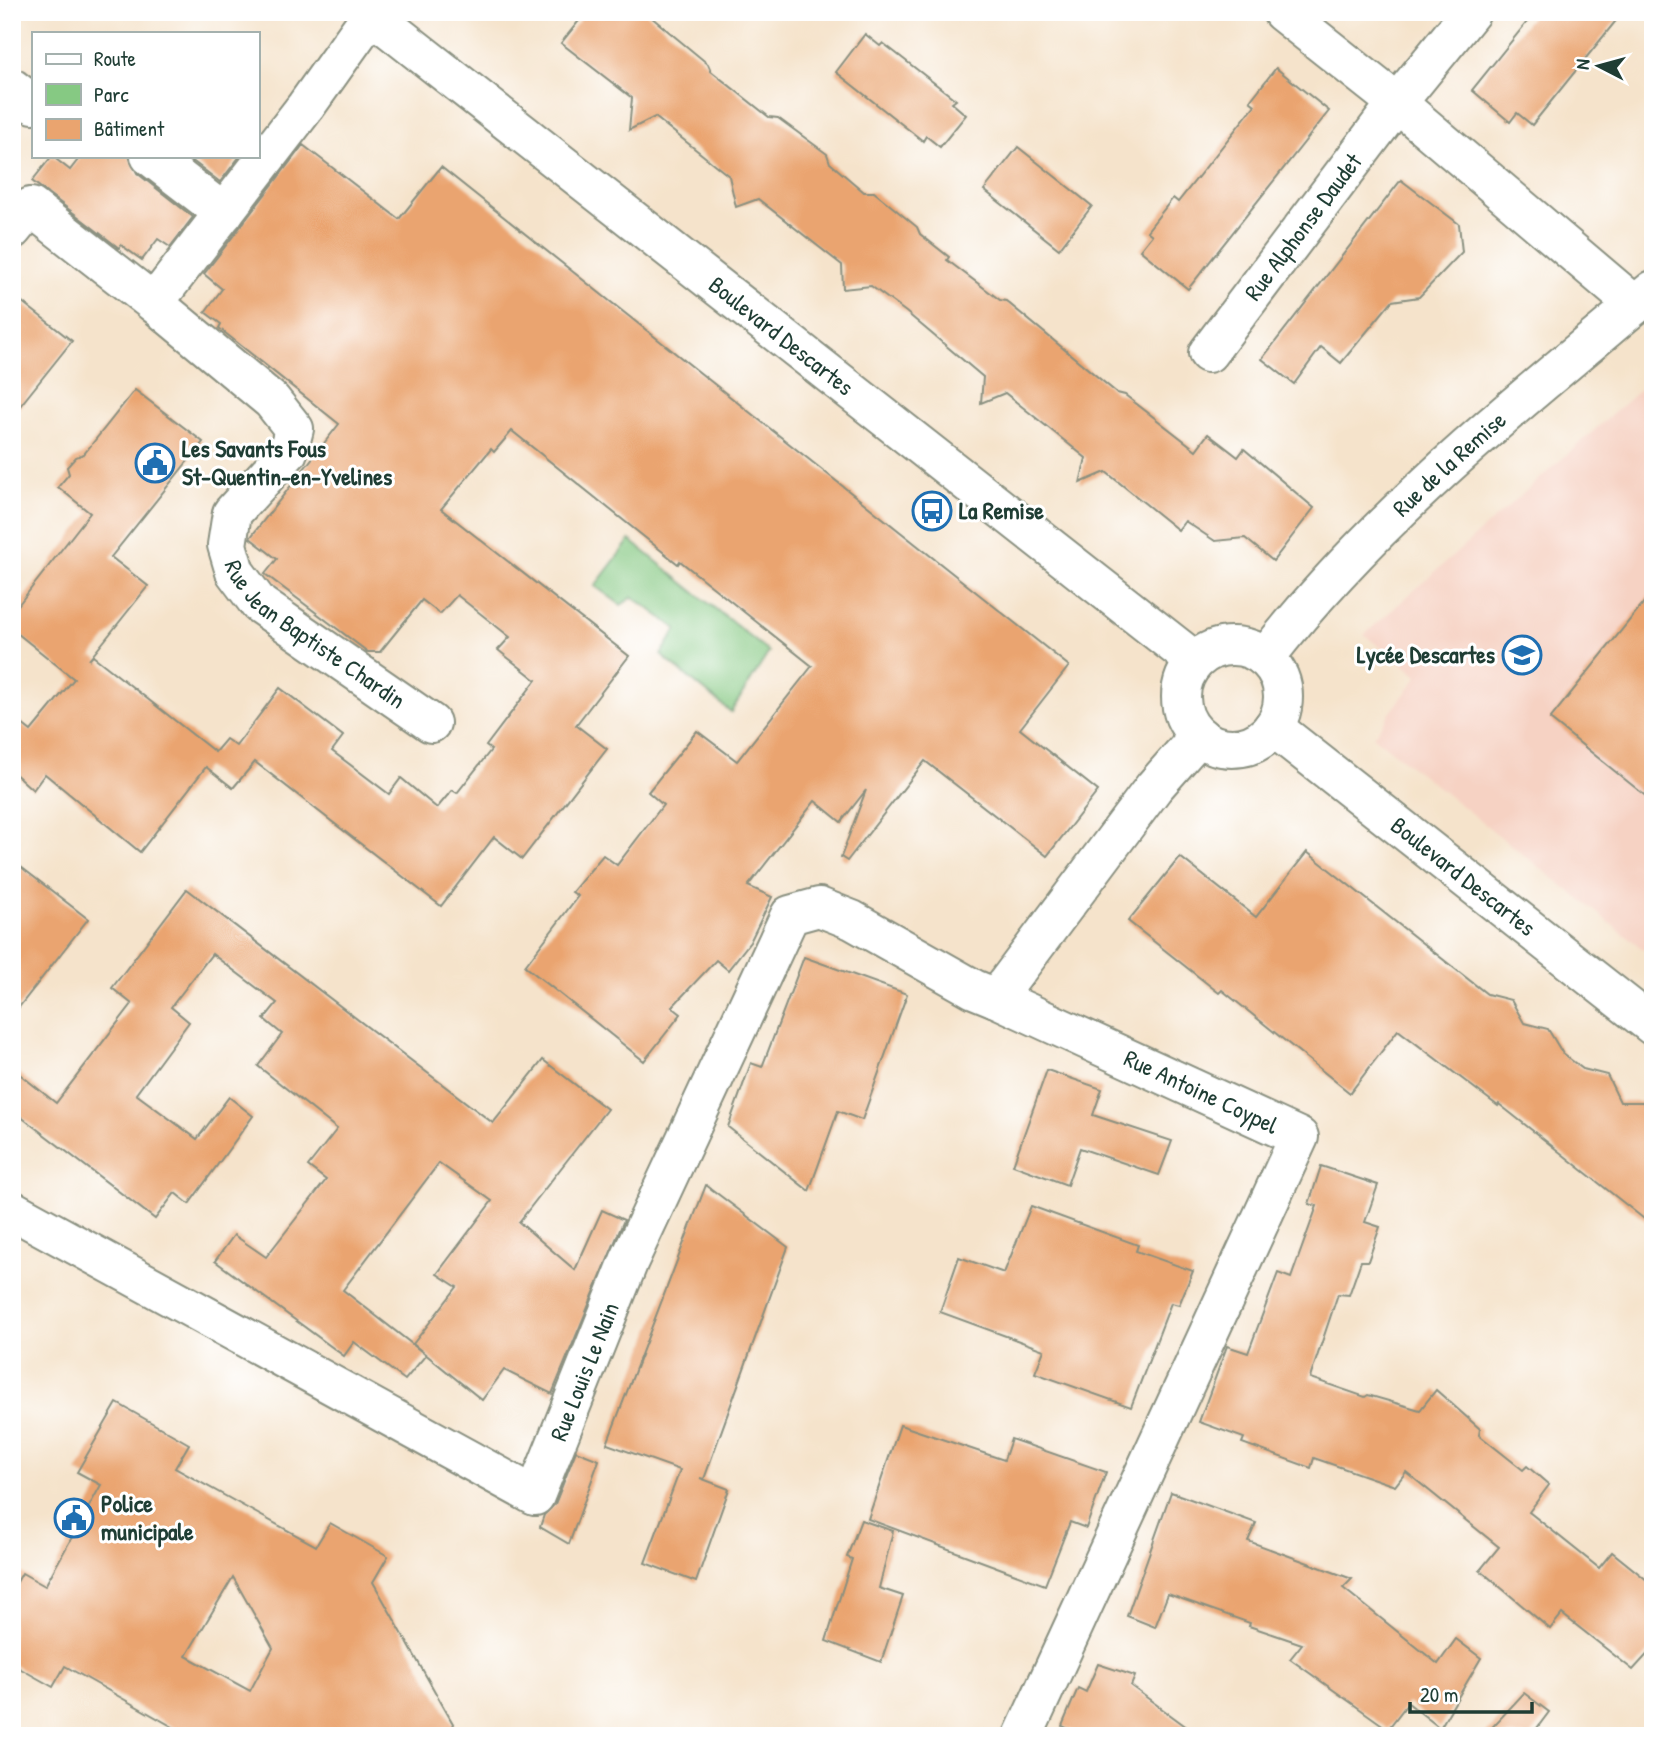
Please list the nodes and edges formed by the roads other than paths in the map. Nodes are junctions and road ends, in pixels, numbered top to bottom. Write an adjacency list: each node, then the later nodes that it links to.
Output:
1 (1282, 12): 6 (street)
2 (1471, 12): 6 (street, Rue Alphonse Daudet)
3 (371, 13): 8 (street); 14 (street, Boulevard Descartes)
4 (12, 88): 5 (street)
5 (32, 103)
6 (1397, 103): 10 (street); 12 (street, Rue Alphonse Daudet)
7 (153, 158): 8 (street)
8 (223, 212): 11 (street)
9 (12, 230): 11 (street)
10 (1644, 298): 13 (street, Rue de la Remise)
11 (155, 303): 15 (street, Rue Jean Baptiste Chardin)
12 (1208, 353)
13 (1265, 658): 14 (street); 16 (street)
14 (1195, 661): 17 (street)
15 (431, 723)
16 (1273, 727): 17 (street); 19 (street, Boulevard Descartes)
17 (1199, 736): 18 (street)
18 (996, 998): 20 (street, Rue Louis Le Nain); 21 (street, Rue Antoine Coypel)
19 (1653, 1026)
20 (12, 1210)
21 (1023, 1736)

